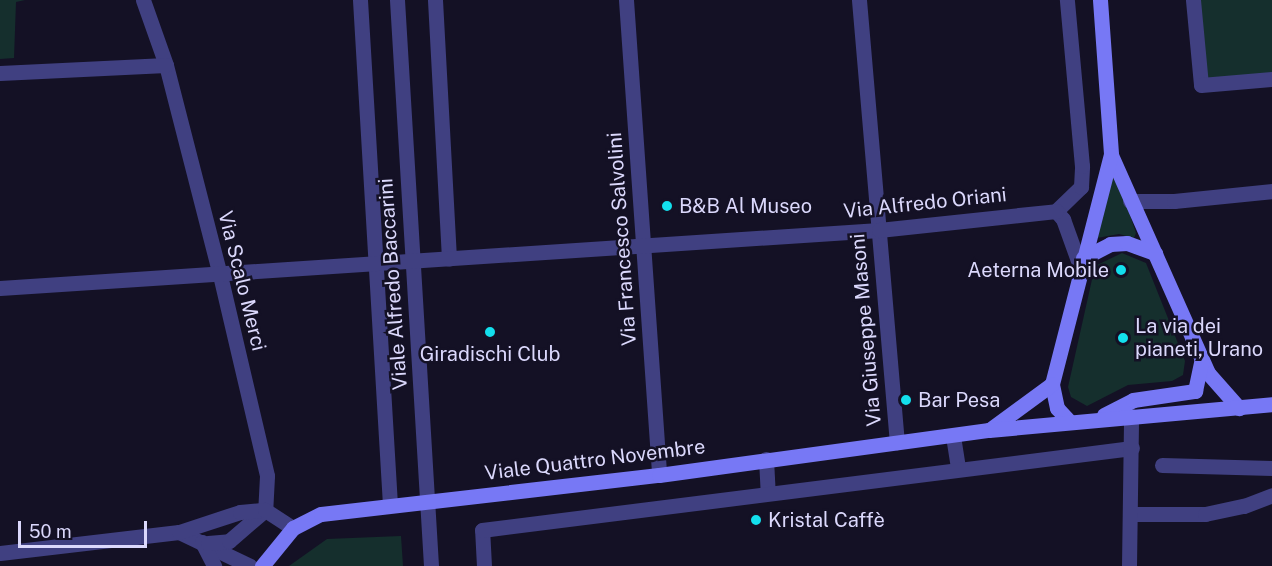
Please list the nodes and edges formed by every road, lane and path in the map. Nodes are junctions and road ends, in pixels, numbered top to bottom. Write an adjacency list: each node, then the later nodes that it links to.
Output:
1 (143, 0): 10 (street, Via Scalo Merci)
2 (360, 0): 23 (street, Viale Alfredo Baccarini)
3 (397, 0): 21 (street, Viale Alfredo Baccarini)
4 (435, 0): 20 (street)
5 (626, 0): 18 (street, Via Francesco Salvolini)
6 (859, 0): 17 (street, Via Giuseppe Masoni)
7 (1067, 0): 16 (street)
8 (1100, 0): 13 (main road)
9 (1193, 0): 12 (street)
10 (166, 65): 11 (street); 24 (street, Via Scalo Merci)
11 (0, 73)
12 (1272, 79)
13 (1111, 155): 15 (main road); 22 (main road)
14 (1272, 191): 15 (street)
15 (1130, 201): 19 (main road)
16 (1056, 211): 17 (street, Via Alfredo Oriani); 22 (street)
17 (879, 230): 18 (street, Via Alfredo Oriani); 35 (street, Via Giuseppe Masoni)
18 (644, 246): 20 (street, Via Alfredo Oriani); 41 (street, Via Francesco Salvolini)
19 (1155, 253): 22 (main road); 26 (main road)
20 (450, 259): 21 (street, Via Alfredo Oriani)
21 (411, 262): 23 (street, Via Alfredo Oriani); 44 (street, Viale Alfredo Baccarini)
22 (1082, 264): 27 (main road)
23 (374, 265): 24 (street, Via Alfredo Oriani); 45 (street, Viale Alfredo Baccarini)
24 (220, 275): 25 (street, Via Alfredo Oriani); 46 (street, Via Scalo Merci)
25 (0, 288)
26 (1201, 357): 29 (main road); 31 (main road)
27 (1052, 384): 32 (main road); 33 (main road, Viale Quattro Novembre)
28 (1272, 404): 29 (main road)
29 (1239, 408): 30 (main road)
30 (1131, 416): 31 (main road); 36 (street)
31 (1093, 420): 32 (main road, Viale Quattro Novembre)
32 (1070, 422): 33 (main road, Viale Quattro Novembre)
33 (989, 430): 34 (main road, Viale Quattro Novembre)
34 (953, 436): 35 (main road, Viale Quattro Novembre); 39 (street)
35 (897, 442): 37 (main road, Viale Quattro Novembre)
36 (1132, 448): 39 (street); 47 (street)
37 (766, 459): 41 (main road, Viale Quattro Novembre); 42 (street)
38 (1162, 465): 40 (street)
39 (958, 468): 42 (street)
40 (1272, 468)
41 (659, 475): 44 (main road, Viale Quattro Novembre)
42 (768, 493): 56 (street)
43 (1272, 495): 47 (street)
44 (428, 500): 45 (main road, Viale Quattro Novembre); 55 (street, Viale Alfredo Baccarini)
45 (390, 505): 48 (main road, Viale Quattro Novembre)
46 (265, 510): 48 (street); 49 (street); 50 (street)
47 (1132, 514): 57 (street)
48 (293, 528): 54 (main road)
49 (179, 532): 50 (street); 51 (street)
50 (202, 543): 52 (street); 53 (street)
51 (0, 553)
52 (214, 566)
53 (250, 566)
54 (262, 566)
55 (431, 566)
56 (484, 566)
57 (1129, 566)

